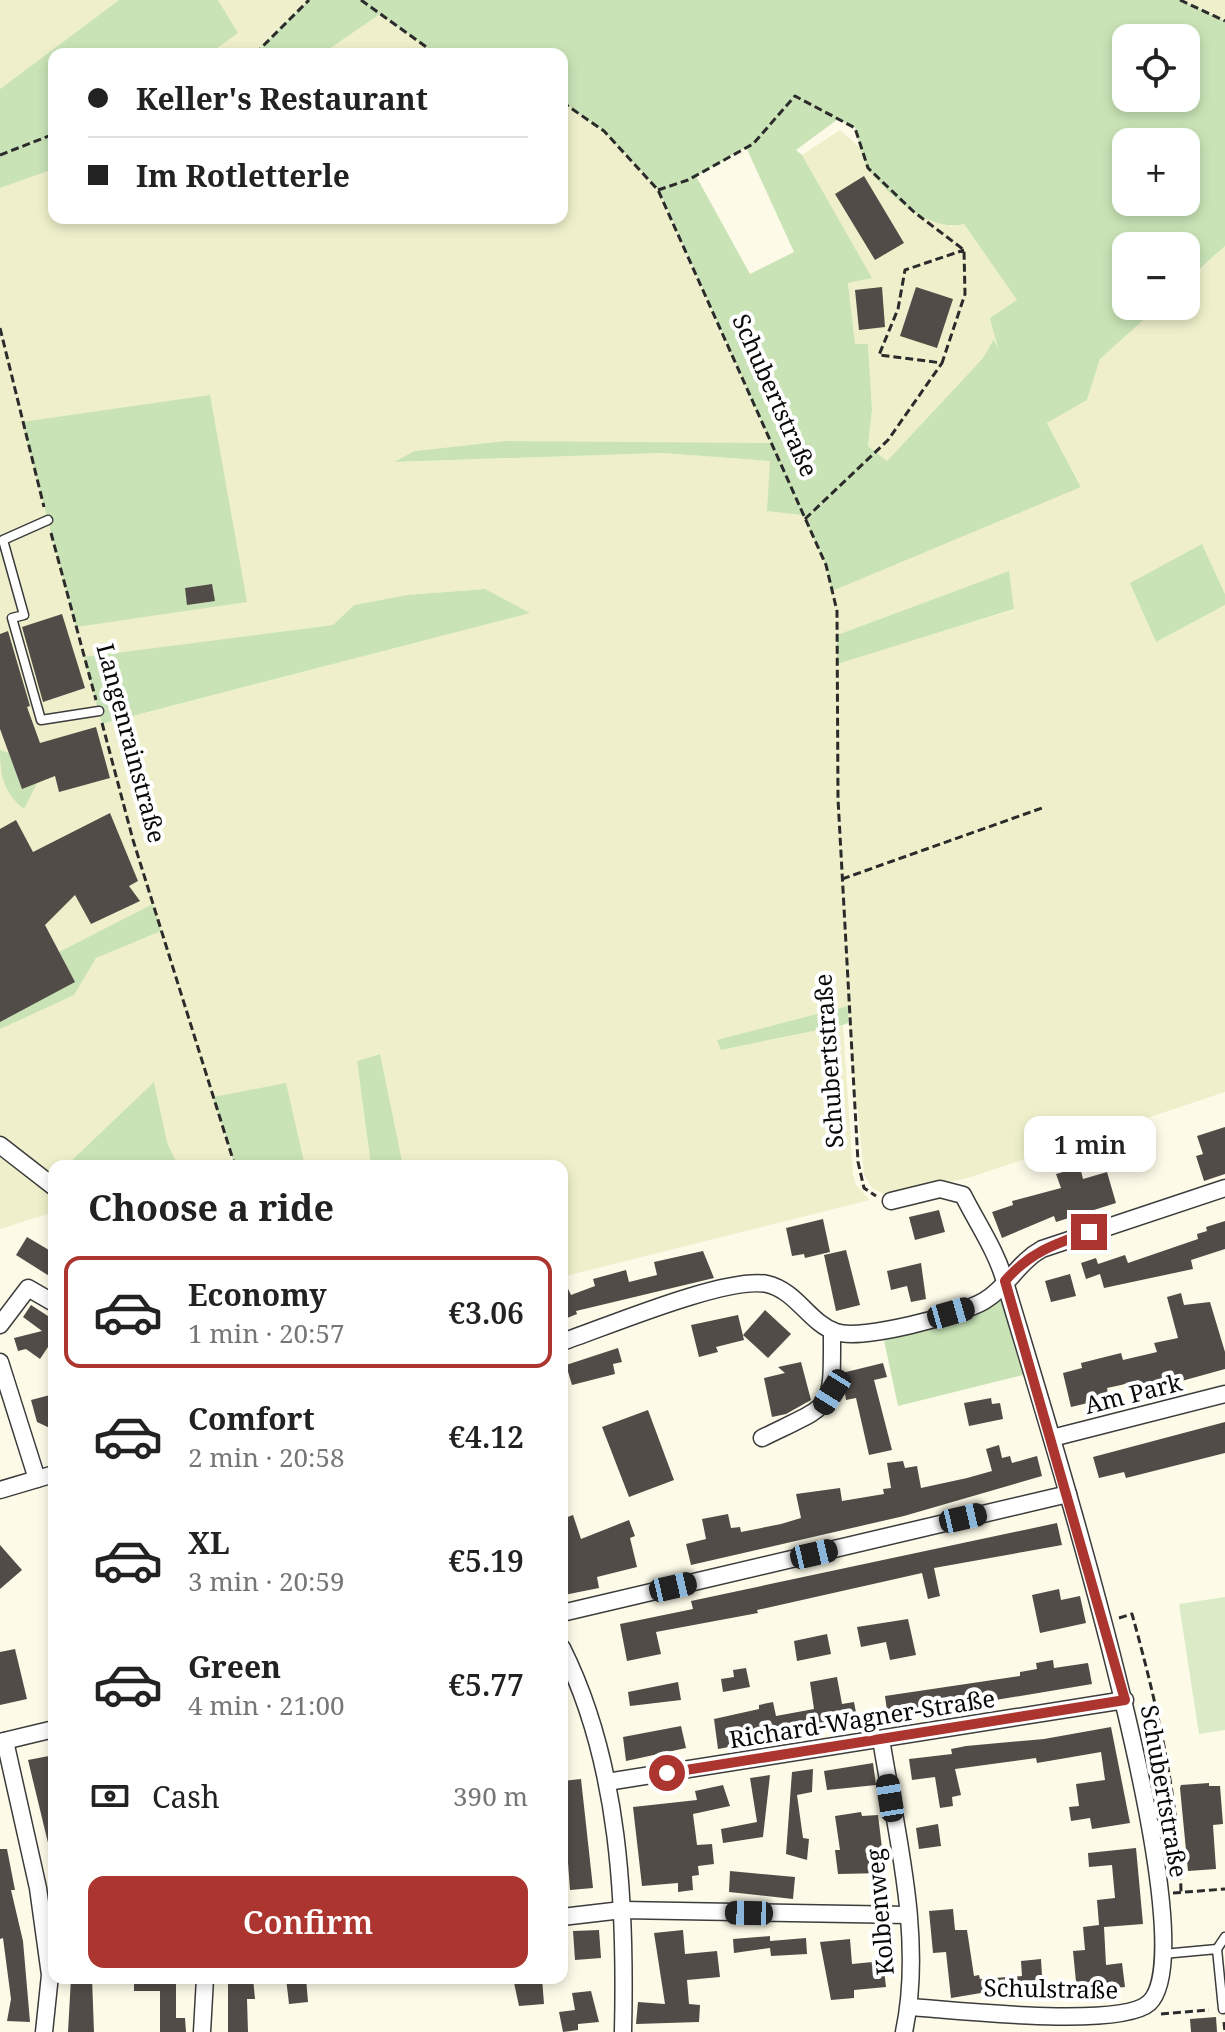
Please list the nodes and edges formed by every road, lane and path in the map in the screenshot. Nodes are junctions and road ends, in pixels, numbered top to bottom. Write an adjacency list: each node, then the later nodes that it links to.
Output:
1 (309, 0): 5 (path)
2 (361, 0): 6 (path)
3 (1180, 0): 4 (path)
4 (1225, 21)
5 (261, 48)
6 (428, 48)
7 (568, 106): 10 (path, Schubertstraße)
8 (48, 136): 9 (path)
9 (0, 155)
10 (658, 190): 11 (path); 14 (path, Schubertstraße)
11 (964, 250): 13 (path); 13 (path)
12 (0, 328): 15 (path, Langenrainstraße)
13 (942, 363): 14 (path)
14 (805, 519): 18 (path, Schubertstraße)
15 (48, 520): 16 (path, Langenrainstraße); 16 (lane)
16 (99, 711): 20 (path, Langenrainstraße)
17 (1042, 808): 18 (path)
18 (842, 879): 23 (path, Schubertstraße)
19 (0, 1145): 21 (street)
20 (233, 1160)
21 (48, 1182)
22 (1225, 1188): 24 (street)
23 (891, 1201): 24 (street, Schubertstraße)
24 (1005, 1281): 27 (street); 32 (street, Schubertstraße)
25 (48, 1300): 26 (street)
26 (0, 1325)
27 (832, 1331): 28 (street); 31 (street)
28 (568, 1340)
29 (0, 1362): 34 (street)
30 (1225, 1394): 32 (street, Am Park)
31 (762, 1438)
32 (1052, 1438): 36 (street, Schubertstraße)
33 (48, 1476): 34 (street)
34 (37, 1479): 35 (street)
35 (0, 1490)
36 (1068, 1494): 37 (street); 38 (street, Schubertstraße)
37 (568, 1612)
38 (1103, 1621): 40 (street, Schubertstraße); 46 (path)
39 (568, 1660): 44 (street)
40 (1125, 1700): 42 (street, Richard-Wagner-Straße); 47 (street, Schubertstraße)
41 (48, 1730): 43 (street)
42 (881, 1739): 44 (street, Richard-Wagner-Straße); 49 (street, Kolbenweg)
43 (2, 1741): 53 (street)
44 (607, 1782): 48 (street)
45 (1225, 1889): 46 (path)
46 (1181, 1892): 47 (path)
47 (1158, 1894): 54 (street, Schubertstraße)
48 (622, 1910): 49 (street); 50 (street); 62 (street)
49 (908, 1915): 57 (street, Kolbenweg)
50 (568, 1916)
51 (1225, 1937): 52 (lane)
52 (1217, 1949): 54 (lane); 58 (lane)
53 (48, 1960)
54 (1162, 1961): 59 (street, Schulstraße)
55 (49, 1984): 60 (street)
56 (205, 1984): 61 (street)
57 (910, 2007): 59 (street, Schulstraße); 63 (street, Kolbenweg)
58 (1223, 2009): 59 (path); 64 (path)
59 (1138, 2010)
60 (44, 2032)
61 (202, 2032)
62 (623, 2032)
63 (904, 2032)
64 (1225, 2032)

